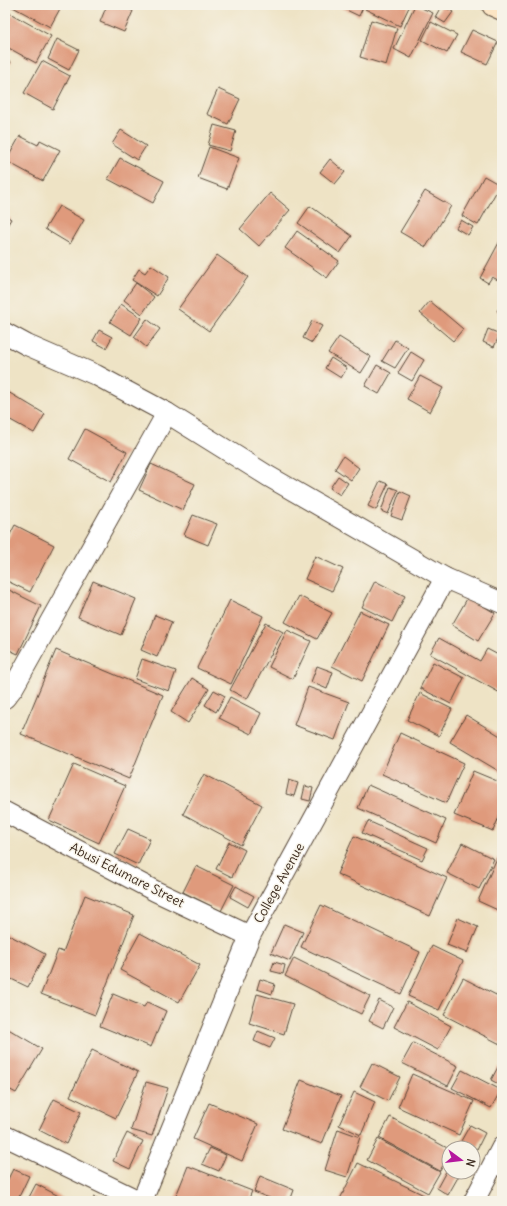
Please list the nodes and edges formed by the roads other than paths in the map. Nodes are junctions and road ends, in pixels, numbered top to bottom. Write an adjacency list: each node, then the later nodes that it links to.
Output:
1 (493, 5): 2 (street)
2 (502, 9)
3 (5, 333): 4 (street)
4 (167, 413): 5 (street); 7 (street)
5 (445, 578): 6 (street); 9 (street, College Avenue)
6 (502, 603)
7 (5, 698)
8 (5, 812): 9 (street, Abusi Edumare Street)
9 (250, 936): 12 (street, College Avenue)
10 (5, 1136): 12 (street)
11 (502, 1147): 13 (street)
12 (141, 1201)
13 (474, 1201)

